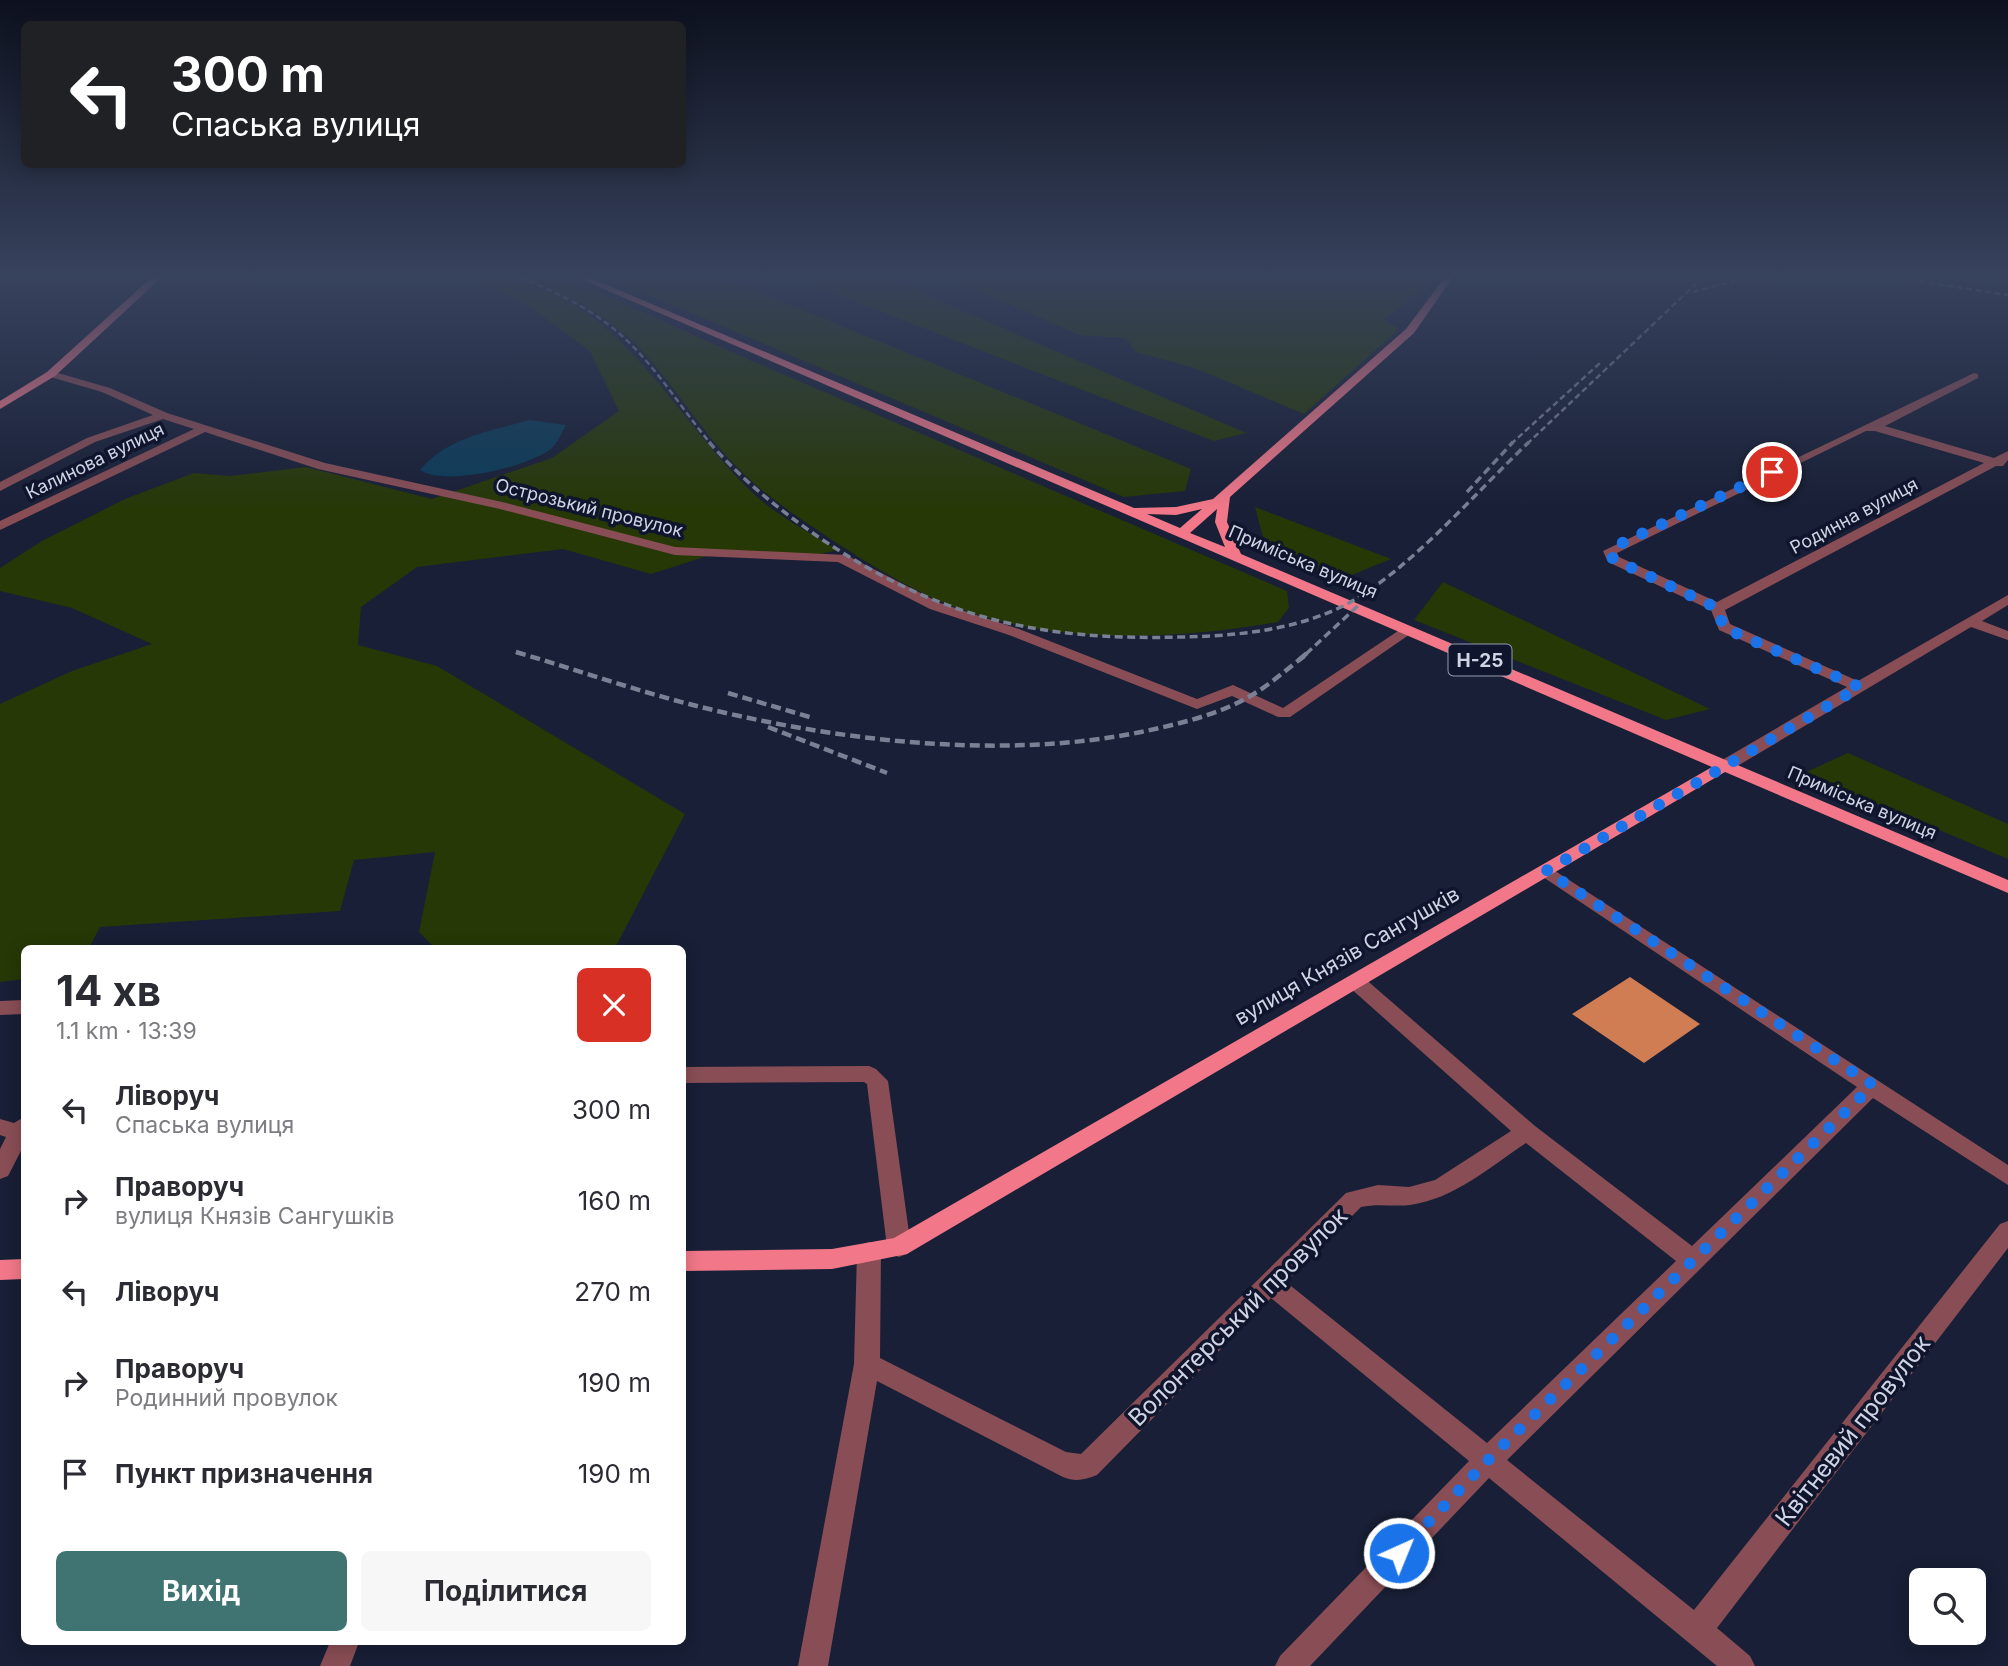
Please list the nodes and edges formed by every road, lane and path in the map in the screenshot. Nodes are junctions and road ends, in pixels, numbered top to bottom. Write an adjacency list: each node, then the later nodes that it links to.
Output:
1 (72, 355): 4 (main road)
2 (765, 355): 14 (main road, Приміська вулиця / Н-25)
3 (1384, 355): 13 (main road)
4 (51, 374): 6 (main road); 7 (street, Острозький провулок)
5 (1974, 376): 8 (street)
6 (0, 406)
7 (163, 415): 9 (street, Острозький провулок); 12 (street)
8 (1875, 427): 11 (street); 19 (street)
9 (204, 428): 15 (street, Калинова вулиця); 21 (street, Острозький провулок)
10 (2008, 455): 11 (street, Родинна вулиця)
11 (2001, 464): 19 (street, Родинна вулиця)
12 (0, 487)
13 (1224, 498): 14 (main road); 16 (main road); 17 (main road)
14 (1124, 508): 16 (main road, Приміська вулиця / Н-25)
15 (0, 526)
16 (1182, 533): 17 (main road, Приміська вулиця / Н-25)
17 (1235, 556): 21 (main road, Приміська вулиця / Н-25)
18 (2008, 599): 20 (street, вулиця Князів Сангушків)
19 (1717, 608): 23 (street)
20 (1970, 621): 22 (street); 23 (street, вулиця Князів Сангушків)
21 (1409, 630): 24 (main road, Приміська вулиця / Н-25)
22 (2008, 636)
23 (1860, 687): 24 (street, вулиця Князів Сангушків)
24 (1723, 767): 25 (main road, вулиця Князів Сангушків); 26 (main road, Приміська вулиця / Н-25)
25 (1546, 871): 27 (main road, вулиця Князів Сангушків); 31 (street)
26 (2008, 887)
27 (1356, 982): 33 (street); 37 (main road, вулиця Князів Сангушків)
28 (21, 1007): 29 (street)
29 (0, 1008)
30 (686, 1075): 37 (street)
31 (1873, 1085): 35 (street); 39 (street)
32 (17, 1130): 34 (street)
33 (1527, 1132): 39 (street); 43 (street, Волонтерський провулок)
34 (0, 1170)
35 (2008, 1176)
36 (2008, 1231): 46 (street, Квітневий провулок)
37 (899, 1247): 38 (main road, вулиця Князів Сангушків)
38 (869, 1252): 40 (main road, вулиця Князів Сангушків); 44 (street)
39 (1692, 1260): 45 (street)
40 (686, 1261)
41 (21, 1269): 42 (main road)
42 (0, 1270)
43 (1271, 1284): 44 (street, Волонтерський провулок); 45 (street)
44 (867, 1364): 49 (street)
45 (1489, 1459): 46 (street); 50 (street)
46 (1697, 1630): 51 (street)
47 (344, 1645): 48 (street)
48 (335, 1666)
49 (813, 1666)
50 (1290, 1666)
51 (1741, 1666)

